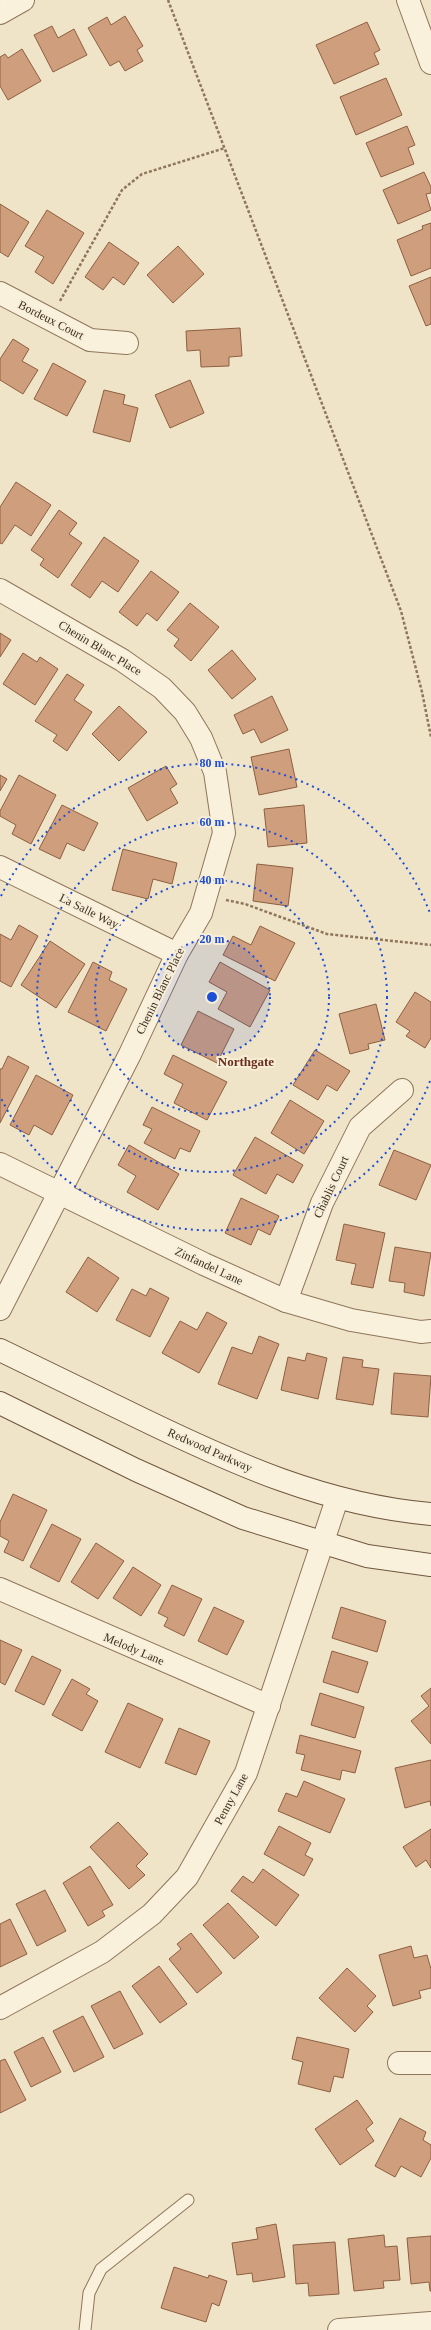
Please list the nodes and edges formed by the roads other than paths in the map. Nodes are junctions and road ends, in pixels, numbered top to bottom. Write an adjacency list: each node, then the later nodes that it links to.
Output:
1 (23, 0): 3 (street)
2 (408, 0): 4 (street)
3 (0, 13)
4 (431, 63)
5 (0, 293): 6 (street, Bordeux Court)
6 (127, 343)
7 (0, 590): 9 (street, Chenin Blanc Place)
8 (0, 868): 9 (street, La Salle Way)
9 (177, 954): 12 (street, Chenin Blanc Place)
10 (402, 1090): 13 (street, Chablis Court)
11 (0, 1164): 12 (street, Zinfandel Lane)
12 (59, 1192): 13 (street, Zinfandel Lane); 14 (street, Chenin Blanc Place)
13 (286, 1301): 15 (street, Zinfandel Lane)
14 (0, 1309)
15 (431, 1331)
16 (0, 1350): 18 (street, Redwood Parkway)
17 (0, 1403): 20 (street)
18 (337, 1499): 19 (street, Redwood Parkway); 20 (street, Penny Lane)
19 (431, 1514)
20 (324, 1543): 21 (street); 23 (street, Penny Lane)
21 (431, 1565)
22 (0, 1589): 23 (street, Melody Lane)
23 (269, 1706): 24 (street, Penny Lane)
24 (0, 2008)
25 (399, 2063): 26 (street)
26 (431, 2063)
27 (188, 2200): 29 (lane)
28 (431, 2323): 30 (street)
29 (85, 2330)
30 (339, 2330)

